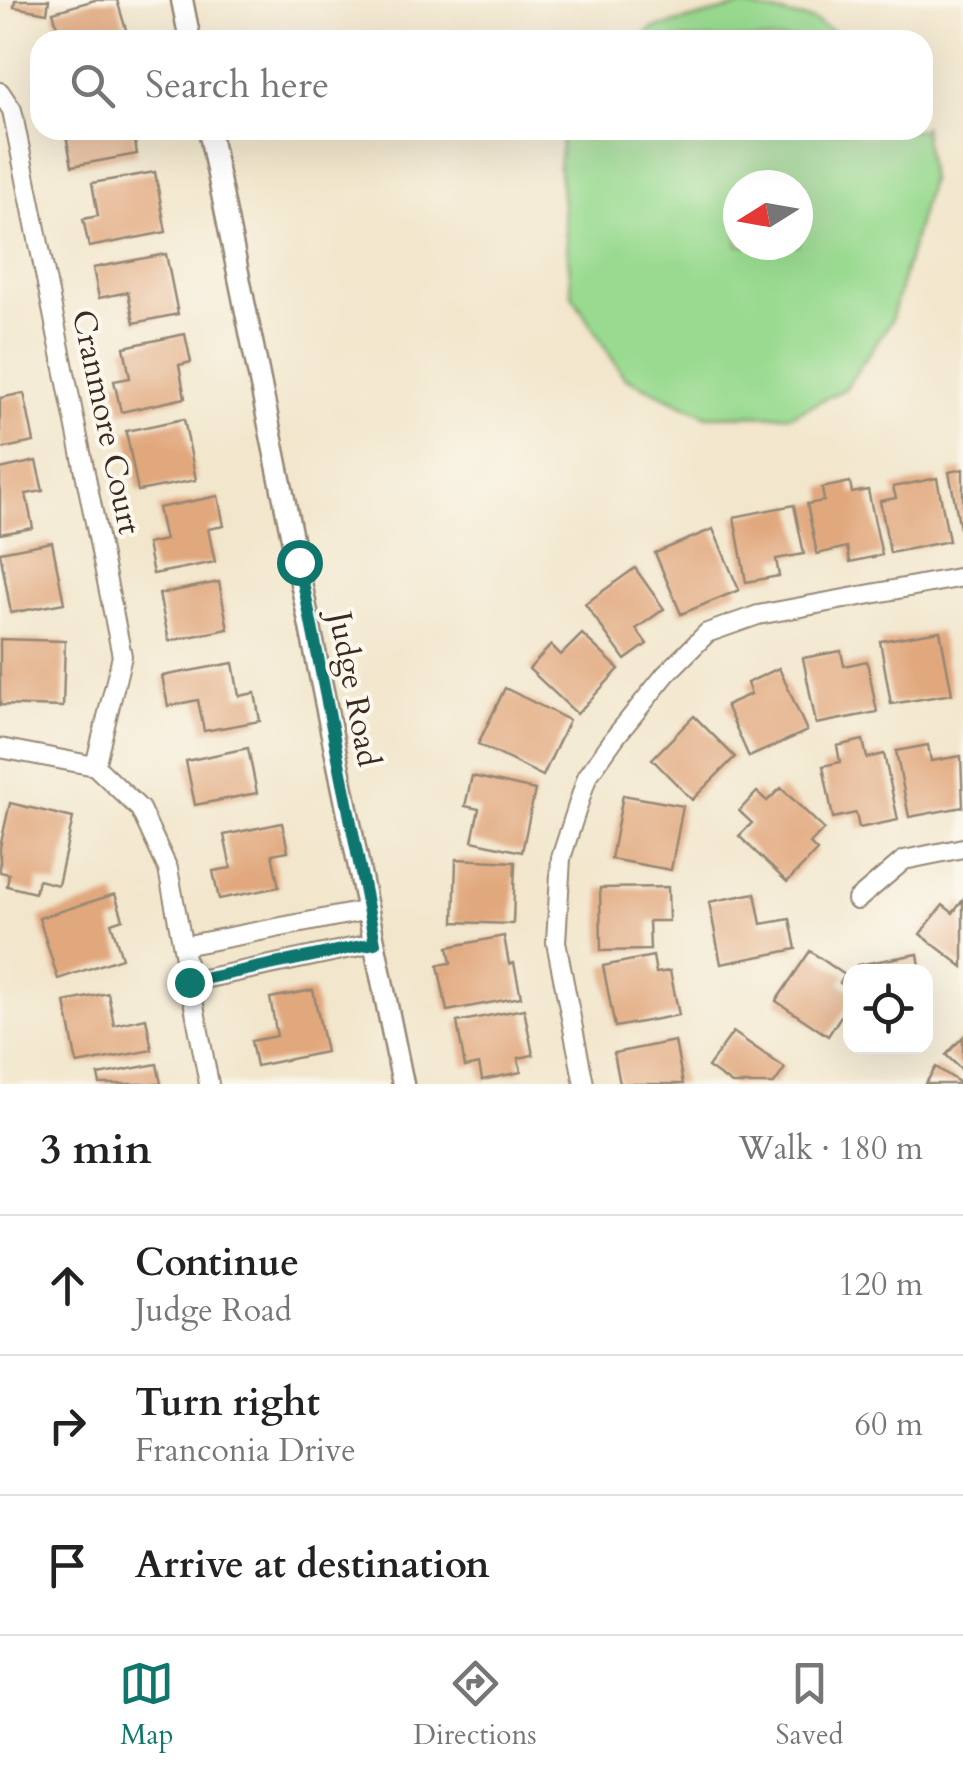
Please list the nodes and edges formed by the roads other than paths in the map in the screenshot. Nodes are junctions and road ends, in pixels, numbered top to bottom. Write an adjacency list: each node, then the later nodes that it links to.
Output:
1 (182, 0): 2 (street)
2 (188, 30)
3 (0, 92): 7 (street, Cranmore Court)
4 (211, 140): 10 (street, Judge Road)
5 (963, 577): 18 (street)
6 (0, 748): 7 (street)
7 (95, 766): 13 (street)
8 (963, 848): 9 (street)
9 (858, 900)
10 (369, 910): 11 (street); 12 (street, Judge Road)
11 (260, 931): 13 (street); 14 (street)
12 (375, 943): 14 (street); 17 (street, Judge Road)
13 (183, 946): 15 (street)
14 (268, 966): 15 (street)
15 (189, 982): 16 (street)
16 (209, 1084)
17 (402, 1084)
18 (584, 1084)

